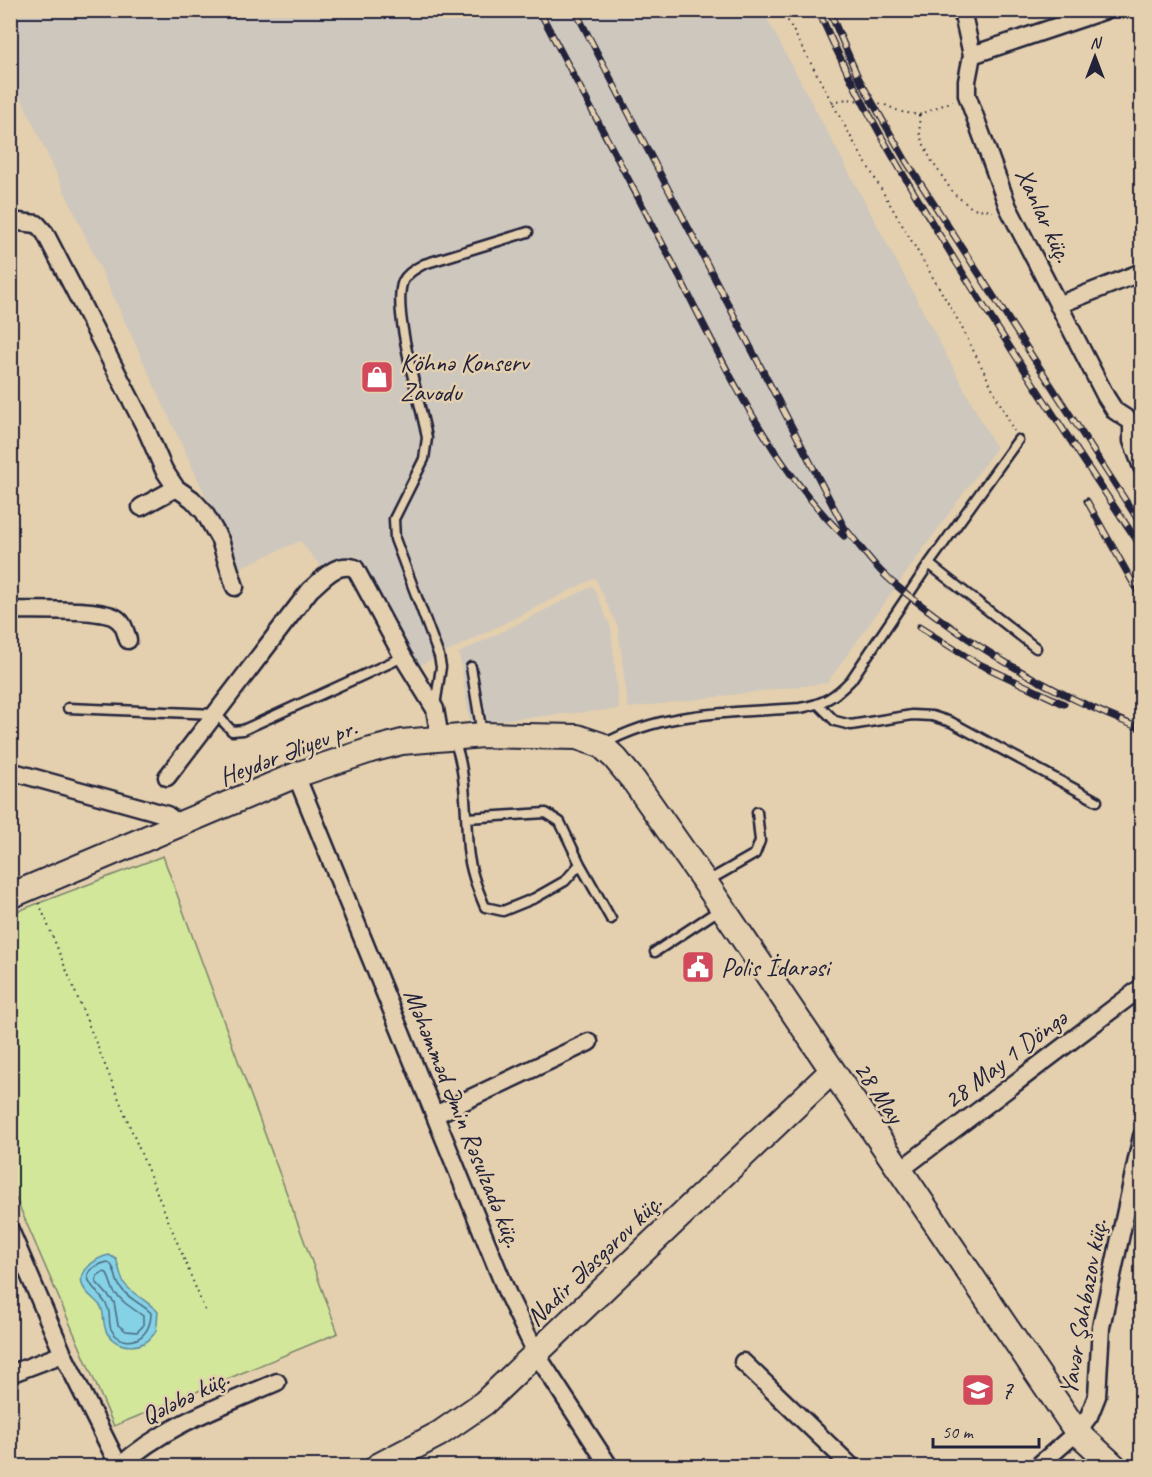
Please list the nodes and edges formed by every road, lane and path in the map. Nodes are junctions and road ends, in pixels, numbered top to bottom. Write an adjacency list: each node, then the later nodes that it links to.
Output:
1 (782, 10): 6 (path)
2 (962, 10): 4 (street, Xanlar küç.)
3 (1106, 10): 4 (street)
4 (972, 55): 5 (street, Xanlar küç.)
5 (967, 95): 7 (path); 8 (street, Xanlar küç.)
6 (832, 102): 7 (path); 14 (path)
7 (919, 115): 8 (path)
8 (1008, 207): 12 (street, Xanlar küç.)
9 (10, 221): 16 (street)
10 (528, 232): 27 (lane)
11 (1142, 272): 12 (street)
12 (1058, 305): 13 (street, Xanlar küç.)
13 (1137, 421): 15 (street)
14 (1018, 440): 18 (lane)
15 (1142, 467)
16 (176, 488): 17 (street); 19 (street)
17 (141, 507)
18 (929, 564): 22 (lane); 25 (lane)
19 (235, 587)
20 (10, 610): 21 (street)
21 (128, 640)
22 (1036, 648)
23 (403, 657): 27 (street); 28 (lane); 28 (street)
24 (471, 667): 29 (lane)
25 (819, 705): 31 (lane); 35 (lane)
26 (68, 708): 28 (lane)
27 (435, 709): 30 (street)
28 (216, 714): 34 (street)
29 (483, 735): 30 (main road, Heydər Əliyev pr.); 31 (main road, Heydər Əliyev pr.)
30 (447, 737): 33 (main road, Heydər Əliyev pr.); 37 (lane)
31 (601, 745): 40 (main road, 28 May)
32 (10, 771): 38 (street)
33 (296, 775): 38 (main road, Heydər Əliyev pr.); 49 (street, Məhəmməd Əmin Rəsulzadə küç.)
34 (167, 777)
35 (1097, 801)
36 (757, 812): 40 (lane)
37 (467, 818): 39 (lane); 39 (lane)
38 (181, 825): 41 (main road, Heydər Əliyev pr.)
39 (580, 864): 44 (lane)
40 (705, 882): 43 (main road, 28 May)
41 (10, 896)
42 (39, 903): 53 (path)
43 (722, 908): 45 (lane); 48 (main road, 28 May)
44 (611, 919)
45 (656, 952)
46 (1142, 987): 51 (street, 28 May 1 Döngə)
47 (589, 1042): 49 (street)
48 (831, 1072): 51 (main road, 28 May); 55 (main road, Nadir Ələsgərov küç.)
49 (435, 1115): 55 (street, Məhəmməd Əmin Rəsulzadə küç.)
50 (1142, 1136): 59 (street, Yavər Şahbazov küç.)
51 (899, 1171): 59 (main road, 28 May)
52 (11, 1230): 54 (street, Qələbə küç.)
53 (206, 1313)
54 (63, 1354): 57 (street); 60 (street, Qələbə küç.)
55 (537, 1355): 61 (main road, Nadir Ələsgərov küç.); 62 (street, Məhəmməd Əmin Rəsulzadə küç.)
56 (743, 1362): 63 (street)
57 (10, 1374)
58 (277, 1382): 60 (street, Qələbə küç.)
59 (1077, 1432): 64 (street, Yavər Şahbazov küç.); 65 (main road, 28 May)
60 (119, 1467)
61 (378, 1467)
62 (609, 1467)
63 (851, 1467)
64 (1038, 1467)
65 (1114, 1467)

